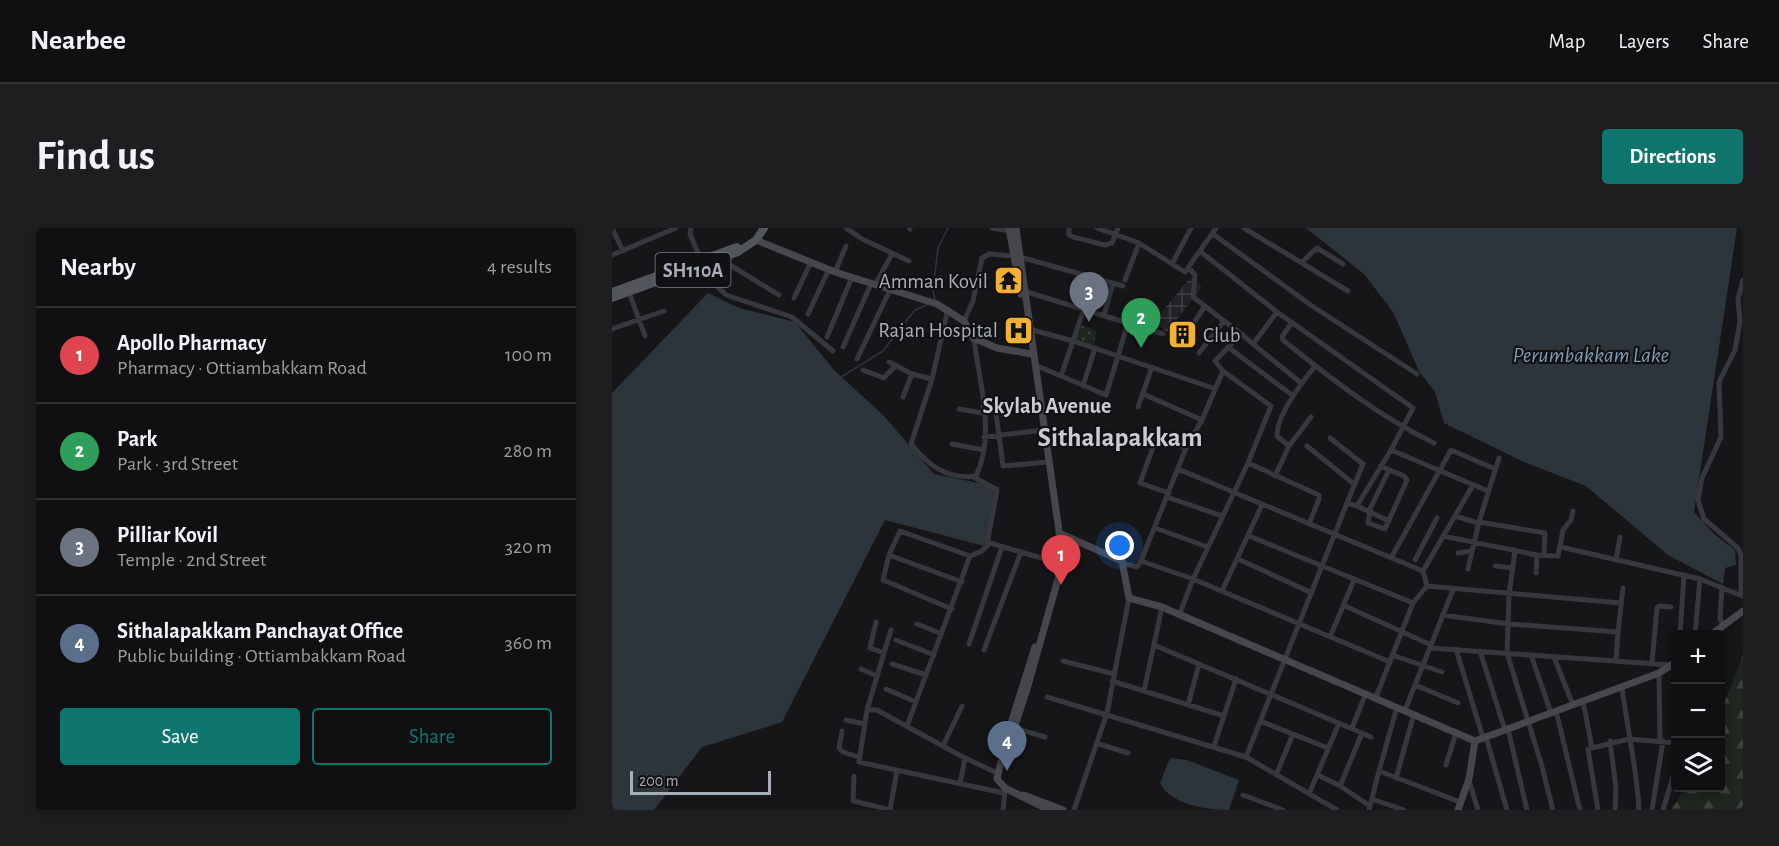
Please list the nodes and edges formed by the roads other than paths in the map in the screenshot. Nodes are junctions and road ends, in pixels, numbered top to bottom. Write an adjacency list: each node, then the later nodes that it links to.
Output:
1 (612, 228): 19 (street)
2 (676, 228): 19 (street)
3 (690, 228): 28 (street)
4 (759, 228): 28 (main road, SH110A)
5 (764, 228): 16 (main road, SH110A)
6 (846, 228): 21 (street)
7 (992, 228): 13 (street)
8 (1069, 228): 14 (street)
9 (1097, 228): 14 (street)
10 (1191, 228): 29 (street)
11 (1216, 228): 15 (street)
12 (1244, 228): 27 (street)
13 (1012, 229): 23 (street)
14 (1117, 231): 17 (street)
15 (1213, 234): 20 (street); 83 (street)
16 (756, 240): 24 (main road, SH110A); 26 (street)
17 (1139, 243): 29 (street); 36 (street)
18 (846, 246): 32 (street)
19 (622, 251): 22 (street)
20 (1201, 252): 31 (street); 50 (street)
21 (892, 254): 25 (street); 37 (street)
22 (612, 255)
23 (1017, 256): 34 (street); 39 (street); 54 (street); 59 (street)
24 (720, 259): 28 (main road, SH110A); 43 (street)
25 (909, 261)
26 (811, 262): 32 (street); 44 (street)
27 (1302, 262): 30 (street); 40 (street)
28 (700, 264): 41 (main road, SH110A); 42 (main road, SH110A); 71 (street)
29 (1172, 264): 31 (street)
30 (1343, 264)
31 (1189, 268): 46 (street)
32 (832, 271): 33 (street); 51 (street)
33 (852, 277): 37 (street); 64 (street)
34 (1095, 277): 36 (street); 48 (street)
35 (1743, 280): 182 (street)
36 (1113, 283): 52 (street)
37 (873, 284): 38 (street); 68 (street)
38 (890, 290): 47 (street); 75 (street)
39 (1024, 291): 48 (street); 59 (street)
40 (1347, 291)
41 (612, 292)
42 (629, 292): 45 (main road, SH110A); 53 (street)
43 (779, 295)
44 (794, 297)
45 (612, 298)
46 (1205, 306): 55 (street); 56 (street)
47 (948, 309): 54 (street); 86 (street)
48 (1084, 309): 52 (street); 66 (street)
49 (664, 310): 53 (street)
50 (1277, 312): 57 (street); 67 (street)
51 (808, 314)
52 (1104, 315): 58 (street)
53 (639, 319): 60 (street); 62 (street)
54 (964, 321): 65 (street)
55 (1195, 321)
56 (1224, 321): 63 (street); 72 (street)
57 (1292, 322): 79 (street); 100 (street)
58 (1128, 323): 61 (street); 74 (street)
59 (1028, 328): 66 (street); 73 (street)
60 (612, 329)
61 (1163, 334)
62 (645, 336)
63 (1244, 336): 67 (street); 69 (street)
64 (827, 337)
65 (974, 339): 73 (street); 97 (street)
66 (1073, 341): 70 (street); 85 (street)
67 (1253, 344): 87 (street)
68 (843, 347)
69 (1228, 347): 82 (street); 91 (street)
70 (1095, 348): 74 (street); 88 (street)
71 (832, 351)
72 (1199, 353)
73 (1032, 354): 77 (street)
74 (1118, 356): 80 (street); 88 (street)
75 (857, 359)
76 (889, 362): 78 (street)
77 (1034, 364): 85 (street); 93 (street)
78 (895, 366): 81 (street); 84 (street)
79 (1315, 366): 87 (street); 100 (street)
80 (1152, 368): 89 (street); 90 (street)
81 (863, 370)
82 (1223, 371): 89 (street); 114 (street)
83 (1417, 374)
84 (912, 375): 86 (street); 92 (street)
85 (1061, 376): 88 (street)
86 (932, 379): 120 (street)
87 (1301, 383): 91 (street)
88 (1083, 386)
89 (1213, 388): 99 (street)
90 (1143, 394): 95 (street); 99 (street)
91 (1292, 395): 107 (street)
92 (903, 397)
93 (1039, 402): 94 (street); 101 (street)
94 (995, 406): 97 (street); 102 (street)
95 (1138, 407)
96 (959, 409): 97 (street)
97 (983, 410): 103 (street)
98 (1311, 417): 107 (street)
99 (1202, 420): 109 (street)
100 (1403, 428): 105 (street); 111 (street)
101 (1044, 430): 102 (street); 113 (street)
102 (999, 435): 103 (street); 113 (street)
103 (984, 437): 110 (street)
104 (1330, 438): 122 (street)
105 (1434, 443)
106 (952, 444): 110 (street)
107 (1289, 446): 121 (street)
108 (1306, 446): 122 (street)
109 (1186, 448): 116 (street); 126 (street)
110 (984, 450): 120 (street)
111 (1391, 450): 115 (street); 118 (street)
112 (1499, 458): 119 (street)
113 (1048, 462): 139 (street)
114 (1248, 463): 121 (street); 125 (street)
115 (1380, 466): 117 (street); 129 (street)
116 (1178, 469): 125 (street); 126 (street)
117 (1389, 470): 130 (street); 135 (street)
118 (1441, 470): 119 (street); 123 (street); 157 (street)
119 (1495, 470): 124 (street)
120 (972, 476): 145 (street)
121 (1275, 476): 137 (street)
122 (1354, 484): 127 (street)
123 (1473, 485): 124 (street); 133 (street)
124 (1488, 491): 136 (street)
125 (1235, 492): 128 (street); 132 (street)
126 (1168, 495): 132 (street); 138 (street)
127 (1347, 503): 129 (street); 140 (street)
128 (1262, 505): 137 (street); 141 (street)
129 (1357, 506): 130 (street)
130 (1370, 511): 135 (street); 135 (street)
131 (1573, 511): 148 (street)
132 (1222, 516): 147 (street)
133 (1455, 516): 136 (street); 142 (street)
134 (1437, 518): 161 (street)
135 (1389, 521)
136 (1478, 522): 144 (street); 155 (street)
137 (1309, 524): 140 (street)
138 (1155, 528): 147 (street); 160 (street)
139 (1059, 533): 162 (street); 163 (street); 263 (street)
140 (1336, 535): 157 (street); 165 (street)
141 (1249, 536): 158 (street); 165 (street)
142 (1443, 536): 144 (street); 161 (street)
143 (1620, 537): 159 (street)
144 (1473, 541): 149 (street); 150 (street)
145 (987, 544): 146 (street); 156 (street)
146 (1002, 547): 151 (street); 207 (street)
147 (1208, 547): 171 (street)
148 (1560, 547): 155 (street); 159 (street)
149 (1515, 549): 154 (street); 166 (street)
150 (1471, 551): 152 (street); 167 (street)
151 (1021, 552): 162 (street); 211 (street)
152 (1458, 553)
153 (889, 555): 156 (street); 174 (street); 189 (street)
154 (1537, 555): 155 (street); 169 (street)
155 (1544, 555)
156 (970, 556): 174 (street)
157 (1391, 558): 168 (street)
158 (1238, 559): 179 (street); 180 (street)
159 (1616, 560): 170 (street)
160 (1141, 561): 163 (street); 171 (street)
161 (1429, 562): 168 (street)
162 (1058, 563): 281 (street)
163 (1123, 563): 183 (street)
164 (1495, 566): 166 (street)
165 (1323, 567): 173 (street); 180 (street)
166 (1512, 568): 181 (street)
167 (1468, 569)
168 (1423, 571): 175 (street)
169 (1536, 573)
170 (1684, 575): 172 (street); 199 (street)
171 (1193, 579): 179 (street); 191 (street)
172 (1700, 579): 176 (street); 200 (street)
173 (1354, 580): 184 (street); 186 (street)
174 (962, 582): 189 (street)
175 (1426, 586): 178 (street); 184 (street)
176 (1722, 587): 182 (street); 197 (street)
177 (1623, 588): 185 (street)
178 (1453, 590): 181 (street); 192 (street)
179 (1222, 591): 195 (street)
180 (1312, 592): 195 (street)
181 (1509, 595): 185 (street); 196 (street)
182 (1742, 596)
183 (1129, 598): 187 (street); 231 (street)
184 (1413, 603): 202 (street)
185 (1621, 603): 203 (street)
186 (1343, 605): 202 (street); 205 (street)
187 (1162, 607): 191 (street); 208 (street)
188 (1671, 607): 222 (street)
189 (952, 609): 204 (street)
190 (1743, 611): 197 (street)
191 (1179, 615): 219 (street)
192 (1442, 615): 196 (street); 209 (street)
193 (876, 622): 213 (street)
194 (917, 624): 204 (street)
195 (1300, 624): 205 (street); 219 (street)
196 (1509, 624): 203 (street); 214 (street)
197 (1724, 626): 201 (street)
198 (891, 630): 213 (street)
199 (1680, 630)
200 (1695, 630)
201 (1718, 630)
202 (1401, 631): 209 (street); 218 (street)
203 (1618, 632): 220 (street)
204 (942, 634): 215 (street)
205 (1330, 637): 218 (street)
206 (896, 640): 215 (street)
207 (969, 644)
208 (1154, 645): 225 (street); 239 (street)
209 (1431, 646): 210 (street); 227 (street)
210 (1456, 649): 212 (street); 272 (street)
211 (984, 650)
212 (1480, 651): 214 (street); 266 (street)
213 (884, 653): 233 (street)
214 (1507, 653): 216 (street); 259 (street)
215 (934, 655): 232 (street)
216 (1531, 655): 217 (street); 253 (street)
217 (1554, 657): 220 (street); 248 (street)
218 (1391, 658): 227 (street); 243 (street)
219 (1284, 659): 240 (street); 241 (street)
220 (1616, 660): 222 (street)
221 (1063, 661): 231 (street)
222 (1652, 662): 223 (street)
223 (1671, 663)
224 (892, 664): 232 (street)
225 (1199, 664): 234 (street); 247 (street)
226 (1671, 664): 230 (street)
227 (1424, 665): 229 (street); 236 (street)
228 (861, 669): 233 (street)
229 (1442, 672)
230 (1659, 673): 237 (street); 276 (street)
231 (1114, 674): 235 (street)
232 (926, 675): 245 (street)
233 (877, 676): 251 (street)
234 (1236, 679): 241 (street); 256 (street)
235 (1112, 681): 239 (street); 254 (street)
236 (1415, 685): 246 (street); 252 (street)
237 (1622, 687): 244 (street); 273 (street)
238 (886, 689): 245 (street)
239 (1144, 691): 247 (street)
240 (1366, 693): 243 (street); 264 (street)
241 (1271, 694): 258 (street); 260 (street)
242 (1047, 697): 254 (street)
243 (1376, 697): 250 (street)
244 (1583, 701): 248 (street); 283 (street)
245 (916, 702): 262 (street)
246 (1458, 703)
247 (1188, 705): 256 (street)
248 (1573, 705): 253 (street)
249 (962, 706): 279 (street)
250 (1397, 706): 252 (street); 290 (street)
251 (867, 710): 261 (street); 262 (street)
252 (1405, 710): 255 (street)
253 (1553, 712): 259 (street); 320 (street)
254 (1107, 713): 278 (street); 280 (street)
255 (1414, 714): 268 (street); 295 (street)
256 (1224, 716): 280 (street)
257 (846, 720): 261 (street)
258 (1260, 721): 269 (street); 286 (street)
259 (1528, 722): 266 (street); 319 (street)
260 (1339, 723): 264 (street); 282 (street)
261 (865, 724): 285 (street)
262 (907, 726): 279 (street)
263 (1014, 728): 270 (street); 281 (street)
264 (1352, 728): 267 (street)
265 (842, 730): 285 (street)
266 (1507, 730): 272 (street); 318 (street)
267 (1362, 733): 271 (street); 299 (street)
268 (1456, 733): 274 (street); 288 (street)
269 (1293, 734): 282 (street); 292 (street)
270 (1045, 736)
271 (1371, 737)
272 (1484, 738): 274 (street); 317 (street)
273 (1629, 739): 275 (street); 276 (street); 323 (street)
274 (1475, 741): 296 (street)
275 (1610, 741): 283 (street); 322 (street)
276 (1662, 741): 277 (street); 324 (street)
277 (1671, 742)
278 (1096, 743): 284 (street); 311 (street)
279 (943, 746): 287 (street)
280 (1214, 746): 286 (street)
281 (1005, 748): 291 (street)
282 (1328, 748): 293 (street)
283 (1592, 748): 321 (street)
284 (1128, 753)
285 (858, 757): 289 (street)
286 (1246, 757): 292 (street)
287 (965, 758): 291 (street); 297 (street)
288 (1446, 765)
289 (897, 771): 297 (street); 307 (street)
290 (1379, 771): 295 (street); 304 (street)
291 (997, 772): 300 (street)
292 (1276, 775): 302 (street)
293 (1318, 775): 299 (street); 302 (street)
294 (854, 776): 307 (street)
295 (1396, 778): 305 (street)
296 (1469, 779): 305 (street); 316 (street)
297 (960, 784): 300 (street)
298 (1671, 784): 325 (street)
299 (1341, 786): 306 (street)
300 (1005, 791): 301 (street); 308 (street)
301 (1013, 792): 309 (street); 310 (street)
302 (1309, 794): 313 (street)
303 (1243, 795): 312 (street)
304 (1372, 799): 306 (street); 314 (street)
305 (1460, 801): 315 (street)
306 (1369, 808)
307 (891, 810)
308 (1003, 810)
309 (1049, 810)
310 (1063, 810)
311 (1074, 810)
312 (1283, 810)
313 (1336, 810)
314 (1404, 810)
315 (1458, 810)
316 (1478, 810)
317 (1507, 810)
318 (1527, 810)
319 (1553, 810)
320 (1580, 810)
321 (1598, 810)
322 (1615, 810)
323 (1639, 810)
324 (1652, 810)
325 (1663, 810)

